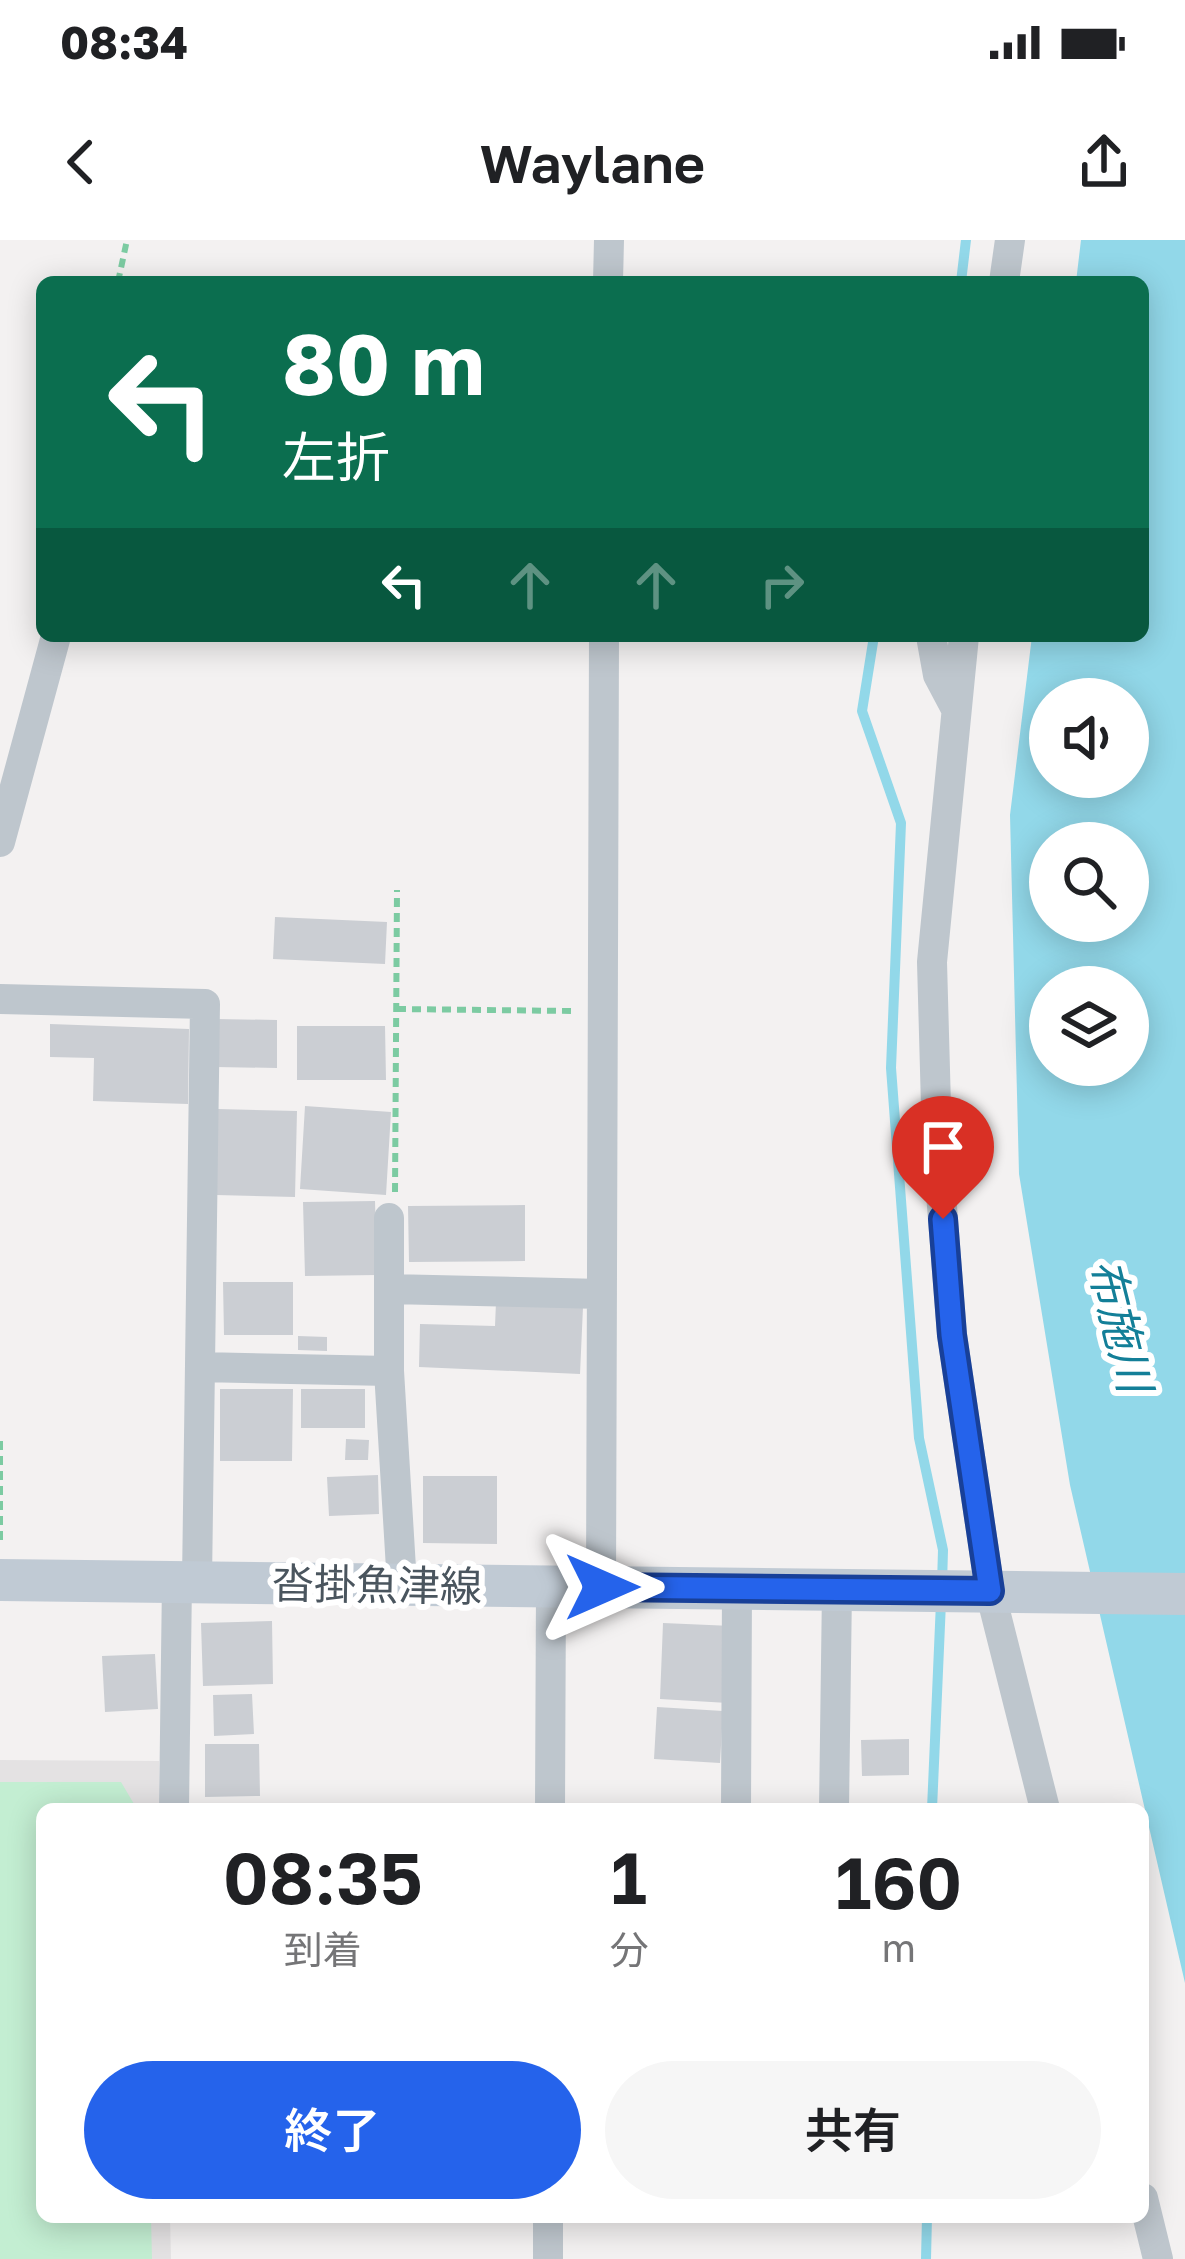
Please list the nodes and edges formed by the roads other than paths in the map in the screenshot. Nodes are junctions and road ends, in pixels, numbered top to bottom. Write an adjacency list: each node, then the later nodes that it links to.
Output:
1 (609, 240): 3 (street)
2 (1010, 240): 4 (street)
3 (608, 276)
4 (1005, 276)
5 (54, 642): 10 (street)
6 (604, 642): 14 (street)
7 (932, 642): 9 (street)
8 (963, 642): 9 (street)
9 (956, 710): 24 (street)
10 (0, 842)
11 (0, 999): 15 (street)
12 (389, 1218): 13 (street)
13 (389, 1289): 14 (street); 16 (street)
14 (602, 1294): 20 (street)
15 (200, 1367): 16 (street); 18 (street)
16 (389, 1371): 19 (street)
17 (0, 1580): 18 (main road, 沓掛魚津線)
18 (187, 1581): 19 (main road, 沓掛魚津線); 26 (street)
19 (402, 1585): 21 (main road, 沓掛魚津線)
20 (602, 1587): 21 (main road, 沓掛魚津線); 22 (main road, 沓掛魚津線)
21 (551, 1588): 27 (street)
22 (737, 1588): 23 (main road, 沓掛魚津線); 28 (street)
23 (837, 1589): 24 (main road, 沓掛魚津線); 29 (street)
24 (990, 1591): 25 (main road, 沓掛魚津線); 30 (street)
25 (1185, 1594)
26 (175, 1803)
27 (550, 1803)
28 (736, 1803)
29 (834, 1803)
30 (1043, 1803)
31 (1149, 2222): 34 (street)
32 (548, 2223): 33 (street)
33 (548, 2259)
34 (1158, 2259)

